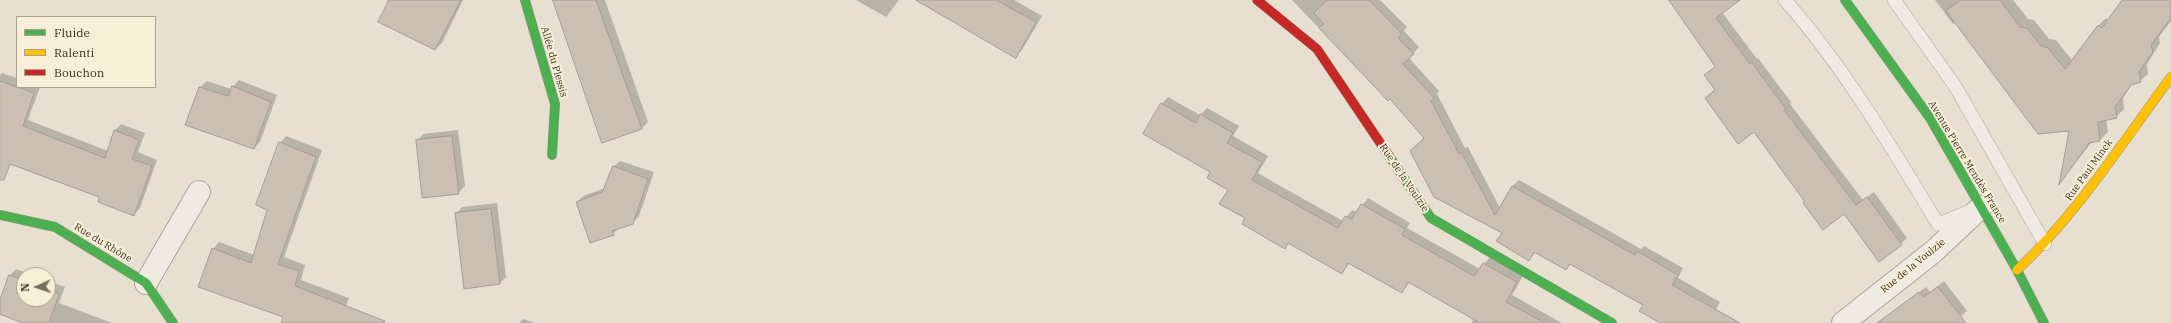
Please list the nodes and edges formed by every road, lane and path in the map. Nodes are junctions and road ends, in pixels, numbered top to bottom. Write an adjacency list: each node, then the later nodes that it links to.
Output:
1 (525, 0): 7 (street, Allée du Plessis)
2 (1257, 0): 15 (street, Rue de la Voulzie)
3 (1785, 0): 9 (lane)
4 (1846, 0): 9 (street, Avenue Pierre Mendès France)
5 (1894, 0): 11 (lane)
6 (2171, 77): 11 (street, Rue Paul Minck)
7 (552, 154)
8 (198, 192): 13 (street)
9 (1981, 206): 12 (street, Avenue Pierre Mendès France); 16 (street, Rue de la Voulzie)
10 (0, 215): 13 (street, Rue du Rhône)
11 (2045, 244): 12 (street, Rue Paul Minck)
12 (2017, 270): 17 (street, Avenue Pierre Mendès France)
13 (146, 283): 14 (street, Rue du Rhône)
14 (173, 323)
15 (1612, 323)
16 (1843, 323)
17 (2044, 323)

